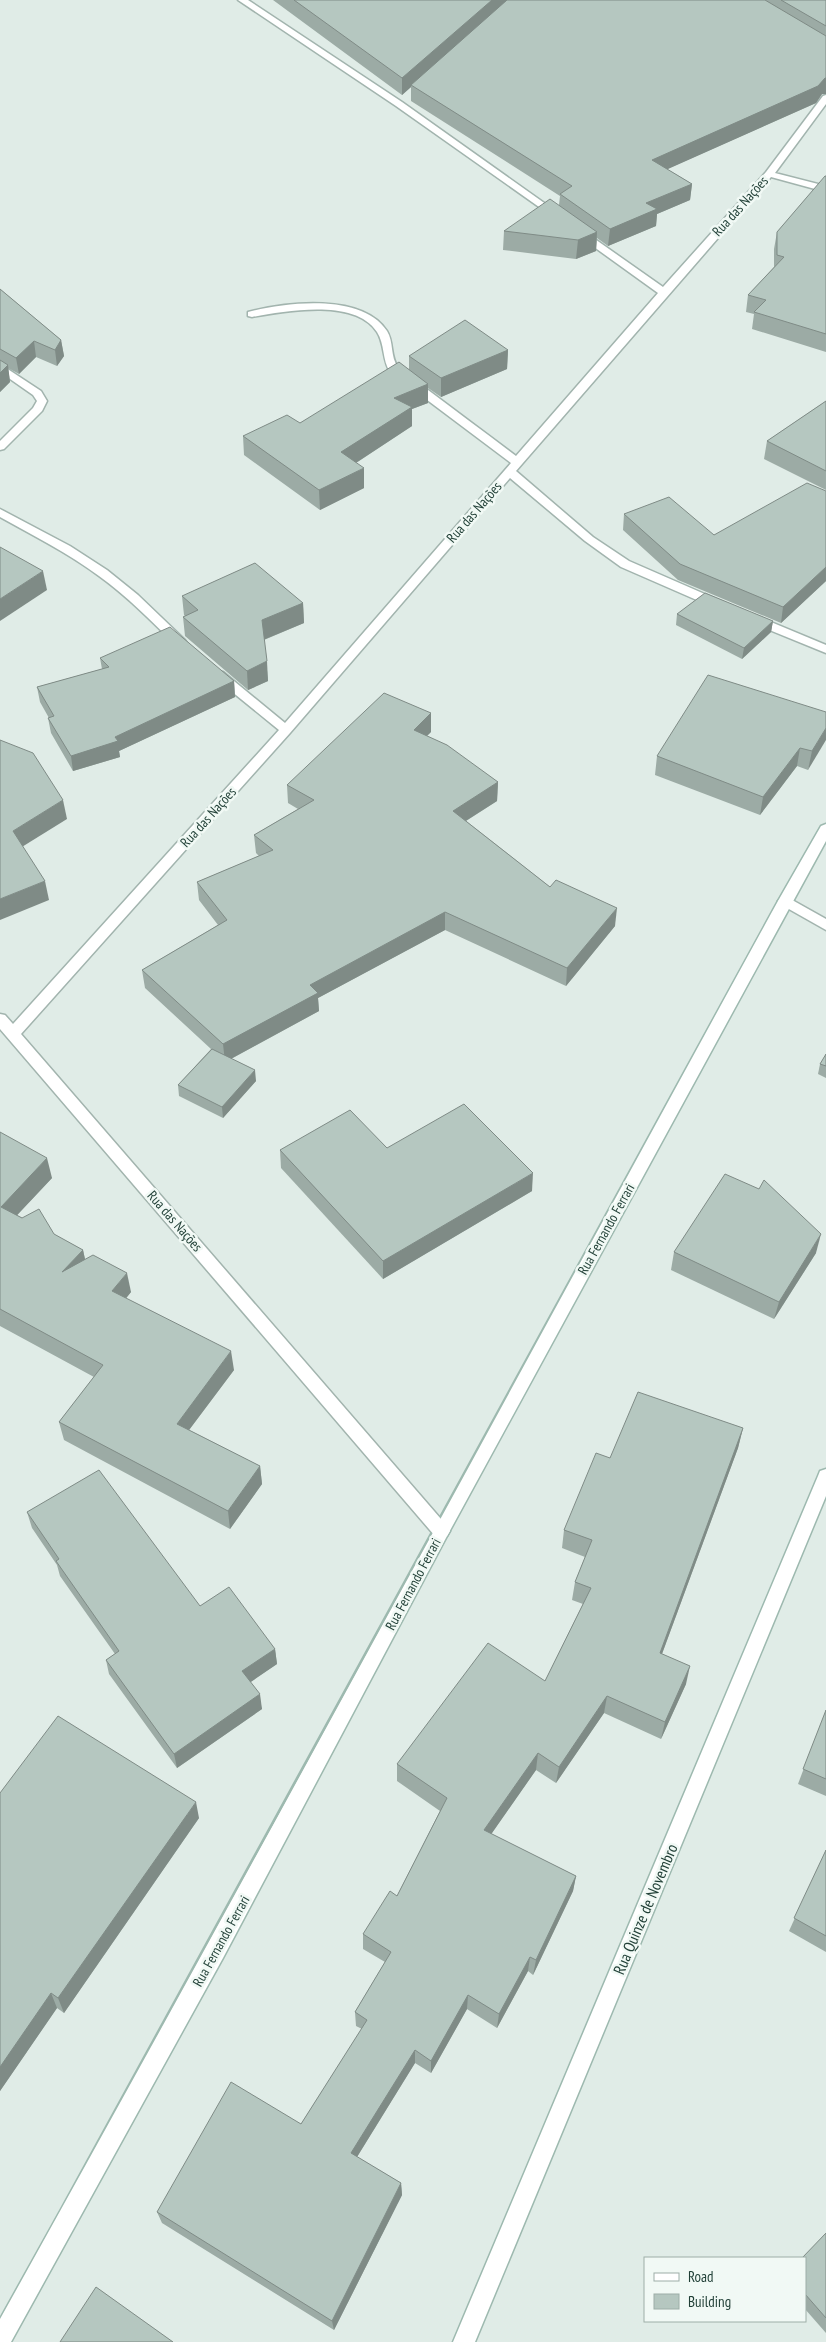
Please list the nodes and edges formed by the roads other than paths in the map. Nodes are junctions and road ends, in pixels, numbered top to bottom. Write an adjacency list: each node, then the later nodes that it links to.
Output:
1 (242, 0): 5 (street)
2 (826, 98): 3 (street, Rua das Nações)
3 (769, 174): 4 (street); 5 (street, Rua das Nações)
4 (826, 189)
5 (664, 292): 9 (street, Rua das Nações)
6 (252, 314): 9 (street)
7 (0, 367): 8 (street)
8 (0, 447)
9 (513, 467): 11 (street); 16 (street, Rua das Nações)
10 (0, 512): 14 (street)
11 (729, 609)
12 (746, 616): 13 (street)
13 (826, 648)
14 (192, 653)
15 (213, 670): 16 (street)
16 (286, 730): 21 (street, Rua das Nações)
17 (826, 830): 18 (street, Rua Fernando Ferrari)
18 (785, 901): 19 (street); 23 (street, Rua Fernando Ferrari)
19 (826, 925)
20 (0, 1019): 21 (street)
21 (12, 1033): 23 (street, Rua das Nações)
22 (826, 1476): 25 (street, Rua Quinze de Novembro)
23 (441, 1531): 24 (street, Rua Fernando Ferrari)
24 (0, 2340)
25 (464, 2342)

